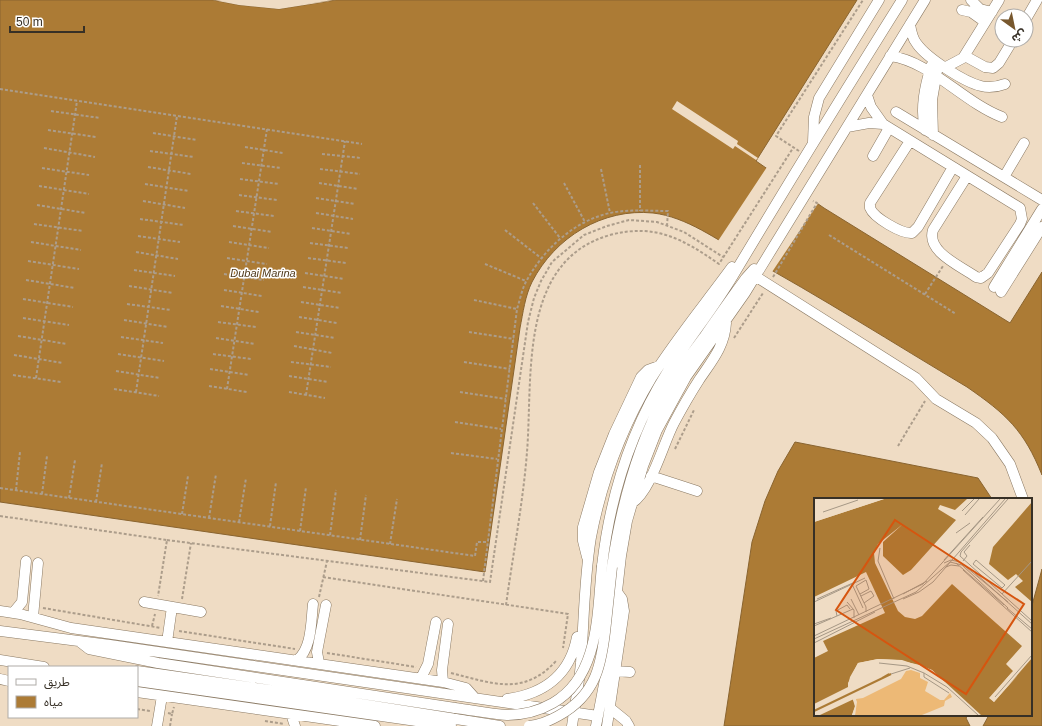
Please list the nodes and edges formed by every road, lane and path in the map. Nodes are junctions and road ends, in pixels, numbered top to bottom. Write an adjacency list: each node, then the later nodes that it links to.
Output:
1 (863, 0): 45 (path)
2 (879, 0): 40 (street)
3 (902, 0): 40 (street)
4 (925, 0): 10 (street)
5 (970, 0): 8 (street)
6 (999, 0): 8 (street)
7 (962, 10): 9 (street)
8 (992, 12): 9 (street)
9 (985, 22): 13 (street)
10 (910, 24): 12 (street); 14 (street)
11 (1008, 48): 13 (street)
12 (890, 56): 15 (street); 19 (street)
13 (964, 56): 14 (street)
14 (939, 63): 15 (street); 16 (street)
15 (932, 74): 20 (street); 32 (street)
16 (972, 83): 17 (street); 20 (street)
17 (1005, 84)
18 (0, 89): 21 (path)
19 (867, 95): 28 (street); 29 (street)
20 (965, 97): 26 (street)
21 (77, 101): 24 (path); 25 (path)
22 (52, 111): 24 (path)
23 (896, 112): 32 (street)
24 (75, 115): 27 (path); 34 (path)
25 (177, 116): 30 (path); 35 (path)
26 (1002, 117)
27 (100, 118)
28 (886, 126): 29 (street); 39 (street); 54 (street)
29 (847, 127): 89 (street)
30 (267, 129): 38 (path); 46 (path)
31 (48, 130): 34 (path)
32 (929, 132): 74 (street)
33 (153, 133): 35 (path)
34 (72, 134): 36 (path); 48 (path)
35 (174, 136): 37 (path); 50 (path)
36 (96, 137)
37 (197, 140)
38 (345, 141): 42 (path); 53 (path)
39 (910, 141): 62 (street); 62 (street)
40 (813, 142): 52 (street)
41 (1024, 143): 74 (street)
42 (362, 144)
43 (245, 147): 46 (path)
44 (44, 148): 48 (path)
45 (793, 148): 52 (path); 144 (path)
46 (264, 150): 49 (path); 59 (path)
47 (150, 151): 50 (path)
48 (69, 152): 55 (path); 67 (path)
49 (283, 152)
50 (172, 154): 56 (path); 68 (path)
51 (322, 154): 53 (path)
52 (805, 155): 145 (street)
53 (343, 156): 57 (path); 69 (path)
54 (873, 156)
55 (95, 157)
56 (194, 157)
57 (361, 158)
58 (242, 162): 59 (path)
59 (261, 165): 64 (path); 76 (path)
60 (640, 165): 104 (path)
61 (148, 167): 68 (path)
62 (953, 167): 73 (street)
63 (42, 168): 67 (path)
64 (281, 168)
65 (320, 169): 69 (path)
66 (601, 169): 107 (path)
67 (66, 171): 72 (path); 85 (path)
68 (169, 171): 70 (path); 83 (path)
69 (340, 172): 71 (path); 82 (path)
70 (191, 174)
71 (360, 174)
72 (89, 175)
73 (967, 176): 149 (street); 149 (street)
74 (1004, 177): 93 (street)
75 (240, 178): 76 (path)
76 (259, 181): 79 (path); 90 (path)
77 (564, 183): 114 (path)
78 (145, 184): 83 (path)
79 (279, 184)
80 (319, 184): 82 (path)
81 (40, 186): 85 (path)
82 (338, 186): 84 (path); 95 (path)
83 (166, 188): 86 (path); 99 (path)
84 (358, 189)
85 (64, 190): 87 (path); 101 (path)
86 (189, 191)
87 (89, 194)
88 (239, 195): 90 (path)
89 (804, 196): 158 (street); 173 (path)
90 (257, 197): 92 (path); 108 (path)
91 (316, 198): 95 (path)
92 (277, 200)
93 (1042, 200)
94 (143, 201): 99 (path)
95 (336, 201): 97 (path); 110 (path)
96 (533, 203): 130 (path)
97 (355, 204)
98 (37, 205): 101 (path)
99 (164, 205): 100 (path); 113 (path)
100 (185, 208)
101 (61, 209): 105 (path); 119 (path)
102 (1042, 209): 120 (street)
103 (236, 211): 108 (path)
104 (640, 211): 107 (path); 118 (path)
105 (86, 213)
106 (316, 213): 110 (path)
107 (610, 213): 114 (path)
108 (254, 214): 109 (path); 122 (path)
109 (274, 216)
110 (334, 216): 112 (path); 125 (path)
111 (140, 219): 113 (path)
112 (353, 219)
113 (162, 222): 116 (path); 131 (path)
114 (584, 222): 130 (path)
115 (34, 224): 119 (path)
116 (184, 225)
117 (233, 226): 122 (path)
118 (667, 226): 144 (path); 314 (path)
119 (58, 227): 124 (path); 137 (path)
120 (1042, 227)
121 (312, 228): 125 (path)
122 (252, 229): 126 (path); 136 (path)
123 (505, 230): 148 (path)
124 (83, 231)
125 (331, 231): 127 (path); 138 (path)
126 (272, 232)
127 (351, 234)
128 (829, 235): 183 (path)
129 (138, 236): 131 (path)
130 (560, 238): 148 (path)
131 (159, 239): 133 (path); 143 (path)
132 (31, 242): 137 (path)
133 (180, 242)
134 (229, 242): 136 (path)
135 (310, 243): 138 (path)
136 (249, 245): 139 (path); 153 (path)
137 (55, 246): 141 (path); 157 (path)
138 (329, 246): 140 (path); 151 (path)
139 (269, 248)
140 (348, 248)
141 (81, 250)
142 (136, 252): 143 (path)
143 (156, 256): 150 (path); 161 (path)
144 (723, 257): 319 (path)
145 (744, 257): 312 (street); 327 (street)
146 (227, 258): 153 (path)
147 (308, 258): 151 (path)
148 (541, 258): 171 (path)
149 (948, 258): 183 (path)
150 (178, 259)
151 (327, 260): 154 (path); 165 (path)
152 (28, 261): 157 (path)
153 (247, 261): 155 (path); 167 (path)
154 (346, 263)
155 (267, 264)
156 (485, 264): 171 (path)
157 (53, 265): 159 (path); 172 (path)
158 (761, 265): 166 (street); 312 (street)
159 (79, 269)
160 (134, 270): 161 (path)
161 (154, 273): 164 (path); 177 (path)
162 (305, 273): 165 (path)
163 (224, 274): 167 (path)
164 (175, 276)
165 (325, 276): 168 (path); 179 (path)
166 (755, 276): 173 (street); 204 (street)
167 (244, 277): 170 (path); 181 (path)
168 (344, 279)
169 (26, 280): 172 (path)
170 (264, 280)
171 (526, 281): 196 (path)
172 (50, 284): 176 (path); 188 (path)
173 (768, 285): 220 (path); 264 (street)
174 (130, 286): 177 (path)
175 (303, 287): 179 (path)
176 (75, 288)
177 (151, 290): 180 (path); 193 (path)
178 (224, 290): 181 (path)
179 (322, 290): 182 (path); 190 (path)
180 (173, 293)
181 (242, 293): 184 (path); 195 (path)
182 (342, 293)
183 (925, 295): 199 (path)
184 (262, 296)
185 (24, 299): 188 (path)
186 (474, 300): 196 (path)
187 (301, 302): 190 (path)
188 (47, 303): 192 (path); 205 (path)
189 (127, 304): 193 (path)
190 (320, 305): 194 (path); 203 (path)
191 (221, 306): 195 (path)
192 (73, 307)
193 (149, 307): 197 (path); 208 (path)
194 (340, 308)
195 (240, 309): 198 (path); 210 (path)
196 (517, 309): 221 (path)
197 (171, 310)
198 (259, 312)
199 (956, 314)
200 (299, 317): 203 (path)
201 (23, 318): 205 (path)
202 (124, 320): 208 (path)
203 (318, 320): 207 (path); 215 (path)
204 (726, 321): 282 (street); 296 (street)
205 (44, 322): 209 (path); 222 (path)
206 (218, 322): 210 (path)
207 (337, 323)
208 (146, 324): 211 (path); 223 (path)
209 (69, 325)
210 (237, 325): 212 (path); 224 (path)
211 (168, 327)
212 (256, 327)
213 (296, 332): 215 (path)
214 (469, 332): 221 (path)
215 (316, 335): 219 (path); 229 (path)
216 (18, 336): 222 (path)
217 (121, 337): 223 (path)
218 (216, 338): 224 (path)
219 (335, 338)
220 (733, 338)
221 (514, 339): 245 (path)
222 (42, 340): 226 (path); 236 (path)
223 (144, 341): 225 (path); 235 (path)
224 (235, 341): 227 (path); 234 (path)
225 (162, 343)
226 (67, 344)
227 (255, 344)
228 (294, 346): 229 (path)
229 (313, 350): 230 (path); 242 (path)
230 (332, 353)
231 (118, 354): 235 (path)
232 (213, 354): 234 (path)
233 (14, 355): 236 (path)
234 (232, 357): 237 (path); 247 (path)
235 (141, 358): 238 (path); 249 (path)
236 (39, 359): 241 (path); 252 (path)
237 (251, 360)
238 (164, 361)
239 (291, 362): 242 (path)
240 (464, 362): 245 (path)
241 (64, 363)
242 (311, 364): 243 (path); 254 (path)
243 (331, 367)
244 (210, 369): 247 (path)
245 (510, 369): 268 (path)
246 (116, 371): 249 (path)
247 (230, 372): 250 (path); 259 (path)
248 (13, 375): 252 (path)
249 (139, 375): 253 (path); 260 (path)
250 (249, 375)
251 (289, 376): 254 (path)
252 (36, 378): 255 (path)
253 (160, 378)
254 (309, 379): 256 (path); 265 (path)
255 (61, 382)
256 (328, 382)
257 (209, 386): 259 (path)
258 (114, 389): 260 (path)
259 (227, 389): 261 (path)
260 (136, 392): 266 (path)
261 (247, 392)
262 (289, 392): 265 (path)
263 (460, 392): 268 (path)
264 (929, 393): 272 (path); 293 (street)
265 (306, 395): 267 (path)
266 (159, 396)
267 (325, 398)
268 (506, 399): 271 (path)
269 (695, 407): 275 (path)
270 (455, 422): 271 (path)
271 (501, 429): 277 (path)
272 (898, 446)
273 (20, 452): 287 (path)
274 (451, 453): 277 (path)
275 (673, 453)
276 (47, 456): 290 (path)
277 (497, 459): 306 (path)
278 (74, 460): 292 (path)
279 (102, 463): 295 (path)
280 (216, 474): 299 (path)
281 (188, 476): 297 (path)
282 (651, 476): 289 (street); 296 (street)
283 (246, 478): 300 (path)
284 (276, 482): 301 (path)
285 (306, 487): 302 (path)
286 (0, 488): 287 (path)
287 (16, 490): 290 (path)
288 (336, 490): 303 (path)
289 (697, 491)
290 (42, 494): 292 (path)
291 (366, 495): 305 (path)
292 (69, 498): 295 (path)
293 (1023, 498)
294 (396, 499): 308 (path)
295 (96, 502): 297 (path)
296 (632, 503): 315 (street)
297 (182, 514): 299 (path)
298 (0, 516): 304 (path)
299 (209, 518): 300 (path)
300 (239, 522): 301 (path)
301 (270, 526): 302 (path)
302 (300, 531): 303 (path)
303 (330, 535): 305 (path)
304 (168, 540): 307 (path); 317 (path)
305 (360, 540): 308 (path)
306 (488, 542): 308 (path); 314 (path)
307 (191, 543): 310 (path); 320 (path)
308 (390, 544)
309 (26, 561): 324 (street)
310 (327, 561): 313 (path); 314 (path)
311 (38, 563): 322 (street)
312 (607, 566): 332 (street, bridge); 375 (street, bridge)
313 (324, 577): 318 (path); 319 (path)
314 (483, 581)
315 (617, 592): 348 (street); 367 (street)
316 (144, 602): 317 (street)
317 (157, 604): 320 (street); 328 (path)
318 (319, 604): 335 (street); 336 (street)
319 (506, 604): 337 (path)
320 (176, 608): 323 (street); 329 (street)
321 (0, 611): 324 (street)
322 (33, 612): 324 (street); 328 (path); 331 (street)
323 (201, 612)
324 (13, 613)
325 (436, 622): 345 (street)
326 (448, 624): 346 (street)
327 (583, 624): 356 (street); 361 (street)
328 (152, 626): 329 (path)
329 (169, 629): 333 (street); 335 (path)
330 (0, 631): 332 (street)
331 (100, 632): 333 (street); 334 (street)
332 (79, 641): 334 (street)
333 (167, 642): 338 (street)
334 (110, 645): 344 (street)
335 (305, 650): 340 (street)
336 (318, 652): 342 (street); 345 (path)
337 (561, 654)
338 (285, 658): 340 (street); 344 (street)
339 (0, 660): 343 (street)
340 (297, 660): 342 (street)
341 (557, 660): 346 (path)
342 (319, 663): 350 (street)
343 (38, 666)
344 (265, 668): 355 (street)
345 (427, 668): 350 (street)
346 (442, 670): 352 (street)
347 (138, 671): 369 (street)
348 (615, 671): 349 (street); 358 (street)
349 (630, 672)
350 (421, 678): 352 (street)
351 (138, 681): 362 (street)
352 (443, 682): 355 (street)
353 (138, 692): 354 (street)
354 (162, 696): 360 (street); 364 (street)
355 (474, 697): 356 (street)
356 (498, 700): 361 (street)
357 (181, 708): 363 (path)
358 (610, 708): 377 (street); 378 (street)
359 (138, 709): 360 (path)
360 (159, 712): 363 (path); 371 (street)
361 (574, 712): 367 (street); 376 (street)
362 (356, 713): 366 (street); 369 (street)
363 (172, 714): 372 (path)
364 (291, 714): 368 (street); 370 (street)
365 (264, 721): 370 (path)
366 (339, 721): 368 (street); 373 (street)
367 (597, 721)
368 (310, 722)
369 (451, 722): 374 (street)
370 (291, 725)
371 (157, 726)
372 (170, 726)
373 (375, 726)
374 (500, 726)
375 (529, 726)
376 (572, 726)
377 (607, 726)
378 (629, 726)

